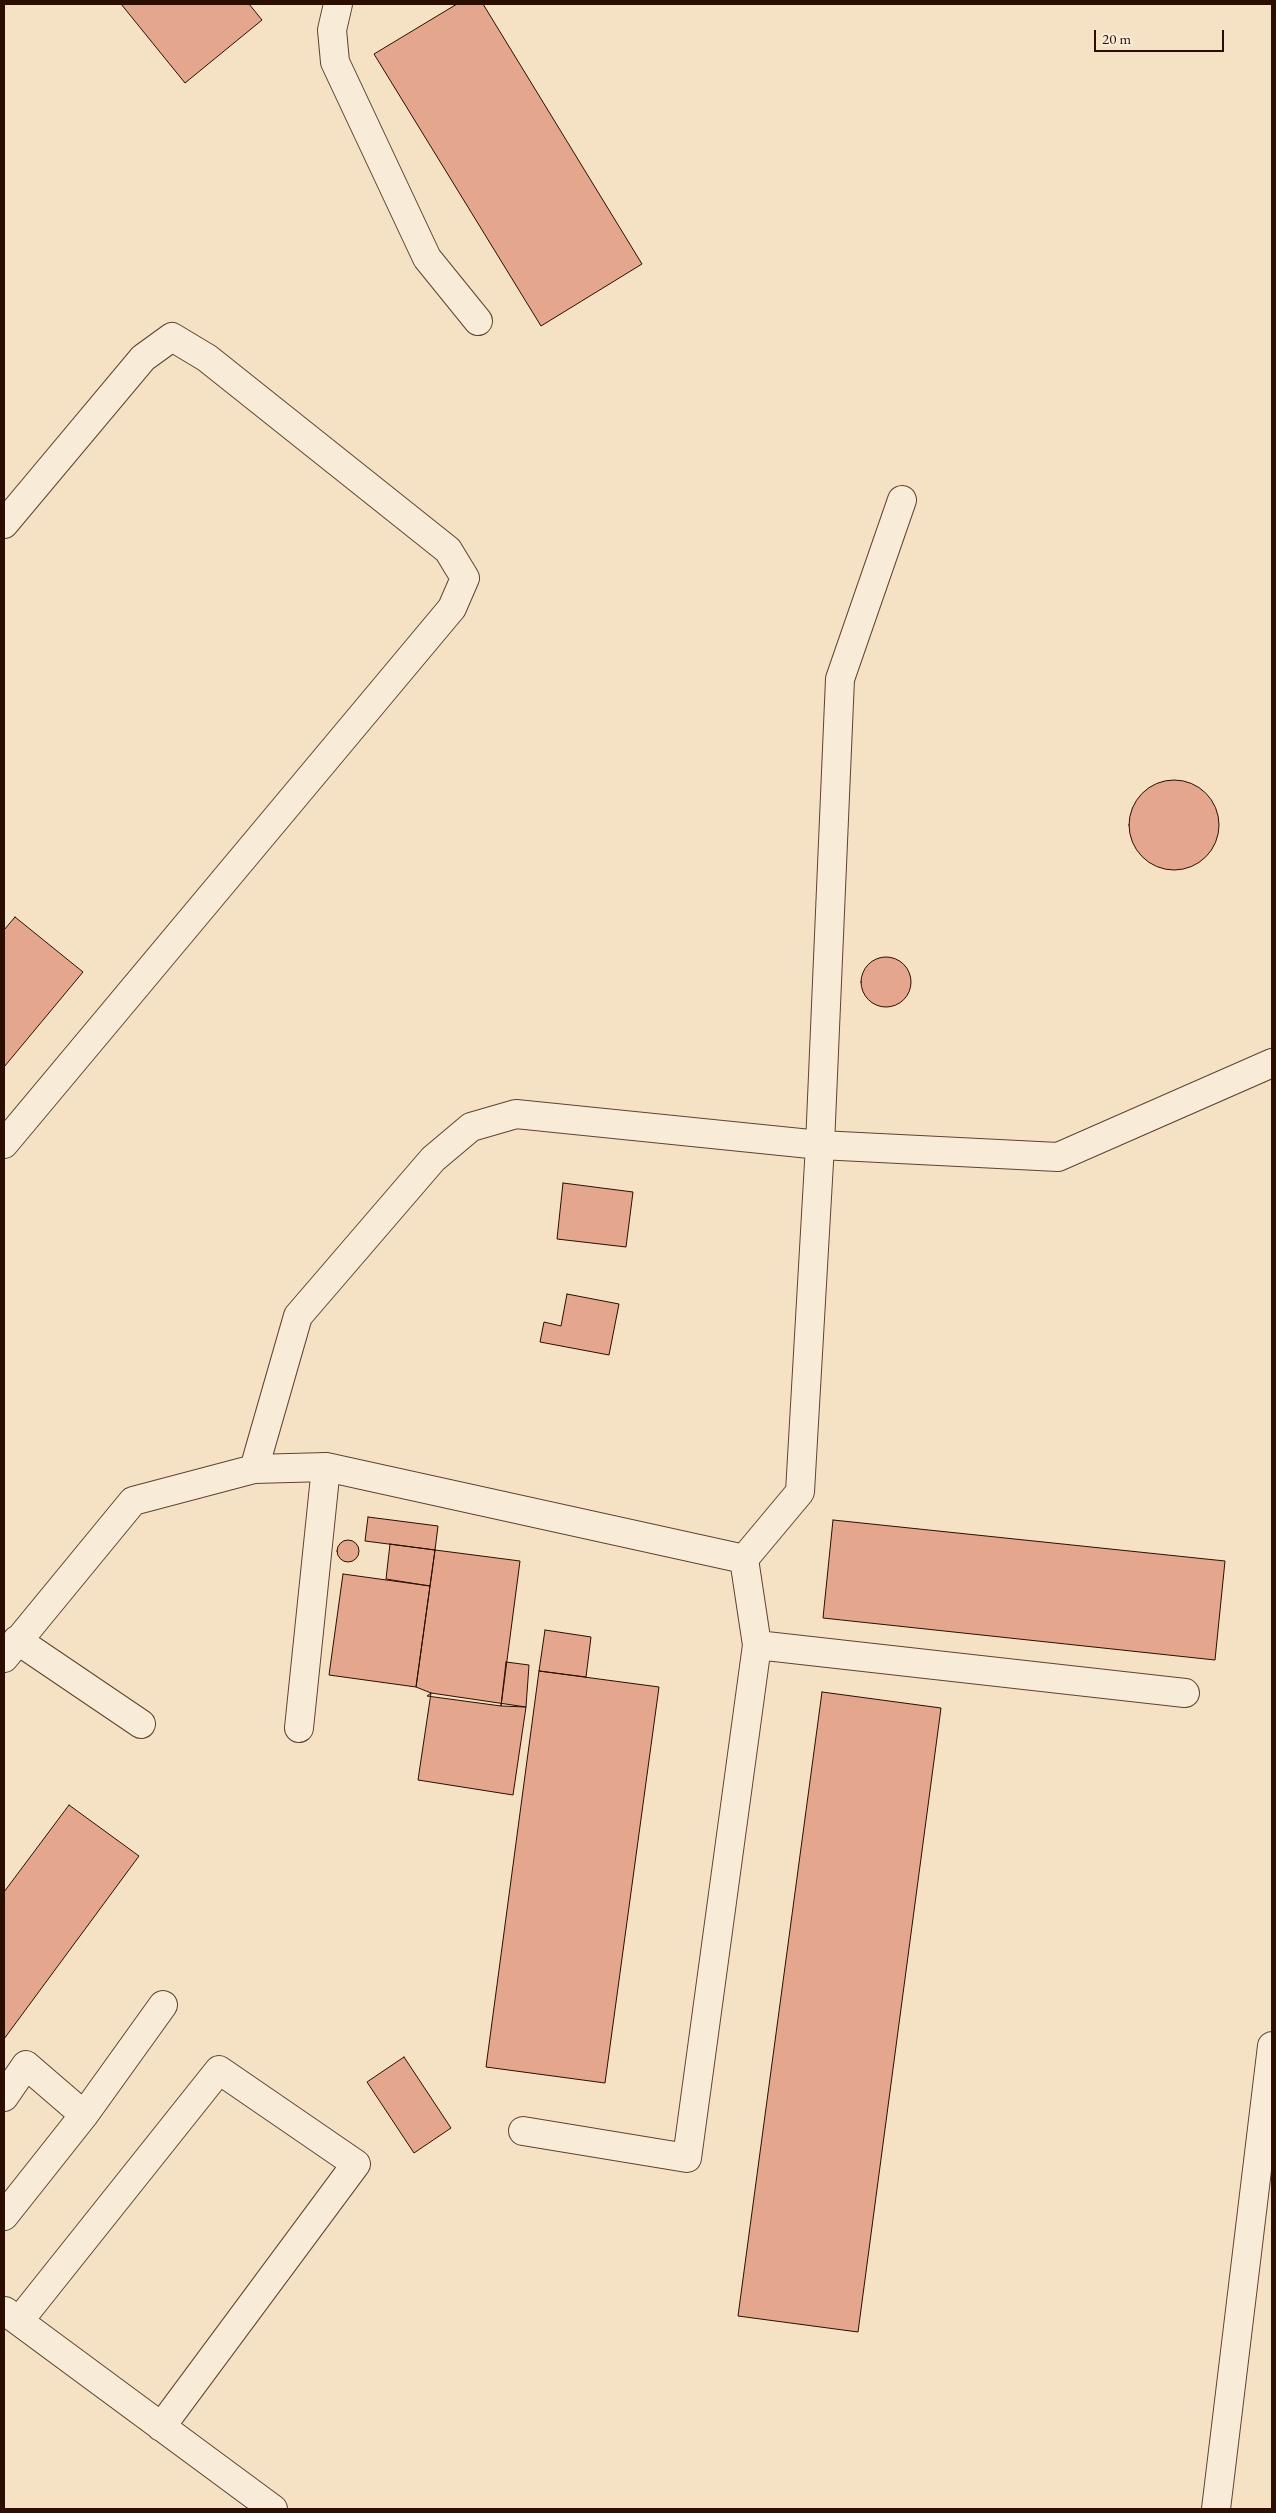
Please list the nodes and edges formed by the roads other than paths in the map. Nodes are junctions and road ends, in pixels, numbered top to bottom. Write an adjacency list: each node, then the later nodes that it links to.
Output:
1 (338, 4): 2 (lane)
2 (478, 321)
3 (902, 500): 7 (lane)
4 (4, 524): 6 (lane)
5 (1272, 1063): 7 (lane)
6 (4, 1144)
7 (820, 1145): 9 (lane); 10 (lane)
8 (326, 1467): 9 (lane); 10 (lane); 15 (lane)
9 (254, 1469): 12 (lane)
10 (744, 1559): 11 (lane)
11 (757, 1645): 13 (lane); 20 (lane)
12 (10, 1649): 14 (lane)
13 (1185, 1693)
14 (141, 1724)
15 (299, 1728)
16 (163, 2005): 19 (lane)
17 (1272, 2046): 25 (lane)
18 (4, 2097): 19 (lane)
19 (84, 2115): 21 (lane)
20 (523, 2131)
21 (4, 2216)
22 (11, 2316): 23 (lane); 23 (lane)
23 (161, 2427): 24 (lane)
24 (272, 2509)
25 (1216, 2509)

